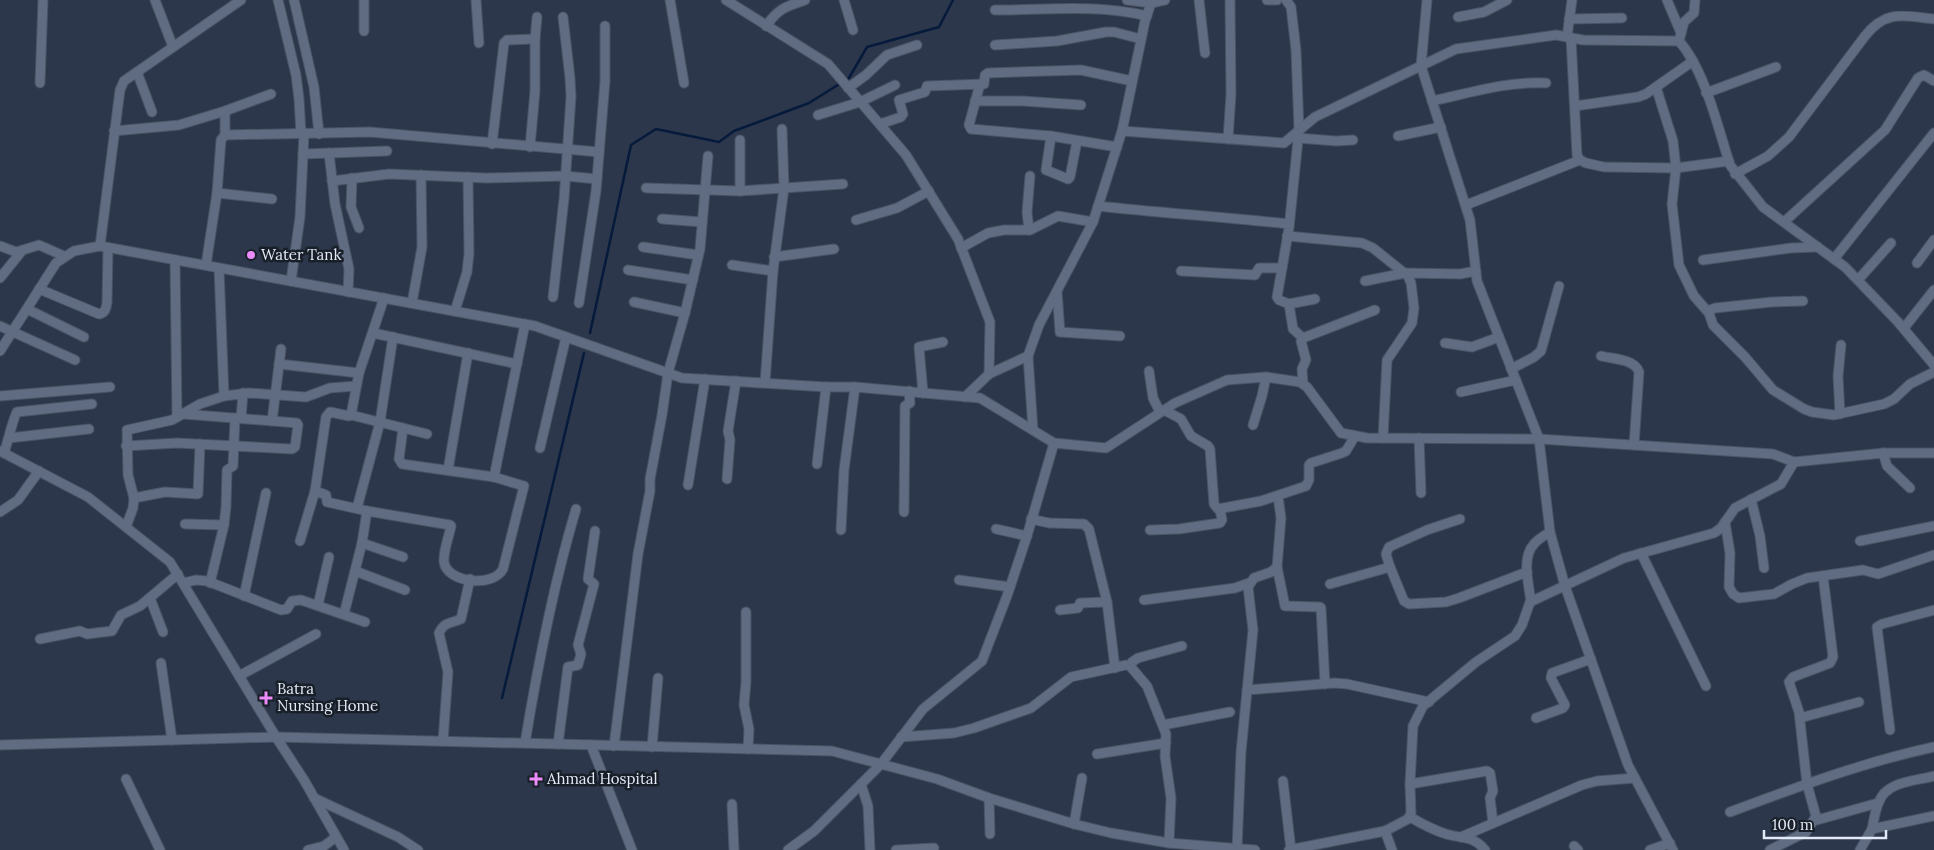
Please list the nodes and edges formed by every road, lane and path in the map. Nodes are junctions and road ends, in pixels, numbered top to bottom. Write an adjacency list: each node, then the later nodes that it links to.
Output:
1 (43, 0): 53 (street)
2 (155, 0): 45 (street)
3 (241, 0): 45 (street)
4 (278, 0): 76 (street)
5 (294, 0): 77 (street)
6 (364, 0): 37 (street)
7 (476, 0): 42 (street)
8 (670, 0): 54 (street)
9 (726, 0): 35 (street)
10 (805, 0): 35 (street)
11 (844, 0): 36 (street)
12 (1127, 0): 24 (street)
13 (1165, 0): 24 (street)
14 (1199, 0): 46 (street)
15 (1230, 0): 82 (street)
16 (1266, 0): 17 (street)
17 (1277, 0)
18 (1286, 0): 78 (street)
19 (1427, 0): 48 (street)
20 (1507, 0): 30 (street)
21 (1572, 0): 31 (street)
22 (1667, 0): 38 (street)
23 (1695, 0): 38 (street)
24 (1151, 2): 27 (street)
25 (1083, 4): 26 (street); 27 (street)
26 (995, 10)
27 (1146, 16): 41 (street)
28 (537, 17): 40 (street)
29 (563, 17): 89 (street)
30 (1458, 17)
31 (1569, 18): 32 (street); 39 (street)
32 (1622, 18)
33 (1934, 20): 98 (street)
34 (605, 26): 91 (street)
35 (766, 26): 58 (street)
36 (853, 30)
37 (364, 31)
38 (1680, 37): 39 (street); 47 (street)
39 (1569, 38): 48 (street); 66 (street)
40 (535, 39): 86 (street); 87 (street)
41 (1141, 39): 44 (street); 51 (street)
42 (479, 43)
43 (917, 45): 58 (street)
44 (995, 45)
45 (173, 47): 50 (street)
46 (1205, 53)
47 (1693, 62): 59 (street); 60 (street)
48 (1421, 66): 63 (street); 78 (street)
49 (1776, 67): 60 (street)
50 (137, 72): 68 (street); 73 (street)
51 (1132, 81): 56 (street); 74 (street)
52 (1934, 81): 120 (street)
53 (40, 83)
54 (684, 83)
55 (1546, 83): 63 (street)
56 (980, 84): 62 (street); 70 (street)
57 (896, 85): 64 (street)
58 (846, 86): 64 (street)
59 (1656, 87): 66 (street); 97 (street)
60 (1706, 93): 96 (street)
61 (271, 94): 67 (street)
62 (975, 101): 65 (street); 80 (street)
63 (1432, 101): 71 (street)
64 (860, 102): 69 (street); 70 (street)
65 (1081, 105)
66 (1576, 106): 95 (street)
67 (225, 111): 73 (street); 79 (street)
68 (152, 112)
69 (818, 115)
70 (880, 124): 111 (street)
71 (1440, 127): 81 (street); 114 (street)
72 (782, 129): 108 (street)
73 (114, 131): 128 (street)
74 (1122, 131): 82 (street); 88 (street)
75 (1934, 133): 137 (street)
76 (302, 134): 77 (street); 79 (street); 92 (street)
77 (319, 134): 86 (street)
78 (1299, 134): 82 (street); 84 (street); 121 (street)
79 (225, 135): 112 (street)
80 (1051, 136): 85 (street); 85 (street)
81 (1398, 136)
82 (1228, 139)
83 (740, 140): 110 (street)
84 (1353, 140)
85 (1077, 141): 88 (street)
86 (492, 144): 87 (street)
87 (530, 146): 89 (street)
88 (1117, 147): 115 (street)
89 (567, 150): 91 (street); 100 (street)
90 (386, 151): 93 (street)
91 (599, 152): 104 (street)
92 (303, 154): 93 (street); 153 (street)
93 (329, 154): 105 (street)
94 (708, 156): 109 (street)
95 (1580, 160): 97 (street); 114 (street)
96 (1729, 162): 97 (street); 98 (street)
97 (1676, 168): 172 (street)
98 (1735, 174): 120 (street)
99 (421, 175): 102 (street); 103 (street); 166 (street)
100 (565, 176): 102 (street); 104 (street); 160 (street)
101 (1030, 176): 123 (street)
102 (468, 177): 170 (street)
103 (352, 178): 105 (street); 122 (street)
104 (597, 178): 164 (street)
105 (332, 181): 159 (street)
106 (843, 184): 108 (street)
107 (646, 188): 109 (street)
108 (784, 188): 110 (street); 136 (street)
109 (705, 191): 110 (street); 118 (street)
110 (740, 191)
111 (929, 191): 117 (street); 131 (street)
112 (217, 192): 113 (street); 142 (street)
113 (272, 199)
114 (1466, 205): 148 (street)
115 (1098, 206): 119 (street); 121 (street)
116 (662, 219): 118 (street)
117 (856, 220)
118 (702, 222): 134 (street)
119 (1093, 222): 123 (street); 157 (street)
120 (1784, 222): 130 (street)
121 (1289, 224): 124 (street)
122 (359, 228)
123 (1029, 230): 131 (street)
124 (1288, 236): 144 (street); 149 (street)
125 (1934, 240): 140 (street)
126 (1891, 243): 152 (street)
127 (0, 246): 133 (street)
128 (104, 247): 135 (street); 138 (street); 156 (street)
129 (643, 247): 134 (street)
130 (1818, 247): 137 (street); 139 (street)
131 (961, 248): 201 (street)
132 (834, 249): 136 (street)
133 (21, 252): 135 (street); 150 (street)
134 (698, 254): 151 (street)
135 (64, 256): 156 (street)
136 (774, 257): 146 (street)
137 (1834, 259): 152 (street)
138 (175, 260): 142 (street); 223 (street)
139 (1703, 260)
140 (1917, 263)
141 (732, 265): 146 (street)
142 (206, 266): 143 (street)
143 (219, 268): 153 (street); 218 (street)
144 (1282, 268): 147 (street); 167 (street)
145 (628, 270): 151 (street)
146 (773, 271): 206 (street)
147 (1181, 271)
148 (1476, 272): 149 (street); 182 (street)
149 (1405, 273): 154 (street); 235 (street)
150 (0, 278)
151 (693, 280): 171 (street)
152 (1858, 280): 175 (street)
153 (291, 281): 159 (street)
154 (1365, 281)
155 (1558, 286): 196 (street)
156 (39, 289): 168 (street)
157 (1057, 290): 178 (street); 190 (street)
158 (1934, 290): 175 (street)
159 (348, 292): 161 (street)
160 (553, 297)
161 (384, 298): 166 (street); 177 (street)
162 (1315, 299): 167 (street)
163 (1804, 301): 172 (street)
164 (579, 302)
165 (634, 302): 171 (street)
166 (412, 303): 170 (street)
167 (1289, 304): 183 (street)
168 (27, 309): 176 (street); 179 (street)
169 (1375, 310): 183 (street)
170 (455, 311): 173 (street)
171 (685, 312): 200 (street)
172 (1709, 313): 222 (street)
173 (525, 324): 181 (street); 194 (street)
174 (0, 326): 176 (street)
175 (1904, 328): 195 (street)
176 (12, 332): 188 (street); 192 (street)
177 (373, 333): 180 (street); 199 (street)
178 (1120, 336)
179 (84, 337)
180 (393, 337): 189 (street); 227 (street)
181 (566, 337): 200 (street); 243 (street)
182 (1499, 337): 185 (street); 196 (street)
183 (1302, 338): 207 (street)
184 (943, 342): 214 (street)
185 (1445, 343)
186 (1841, 345): 222 (street)
187 (281, 349): 193 (street)
188 (0, 351)
189 (468, 353): 194 (street); 249 (street)
190 (1028, 356): 201 (street); 231 (street)
191 (1601, 356): 241 (street)
192 (76, 360)
193 (279, 364): 199 (street); 216 (street)
194 (517, 364): 251 (street)
195 (1934, 365)
196 (1511, 369): 204 (street)
197 (1148, 371): 221 (street)
198 (1934, 372): 222 (street)
199 (359, 373): 208 (street)
200 (668, 373): 203 (street); 343 (street)
201 (989, 374): 219 (street)
202 (1266, 377): 207 (street); 221 (street); 228 (street)
203 (705, 379): 205 (street); 253 (street)
204 (1516, 380): 213 (street); 237 (street)
205 (736, 381): 206 (street); 252 (street)
206 (765, 383): 210 (street)
207 (1303, 384): 233 (street)
208 (356, 386): 216 (street); 224 (street)
209 (110, 387): 217 (street)
210 (826, 387): 211 (street); 248 (street)
211 (855, 387): 212 (street); 275 (street)
212 (909, 392): 214 (street); 266 (street)
213 (1461, 392)
214 (923, 393): 219 (street)
215 (243, 394): 216 (street); 218 (street); 225 (street)
216 (275, 395): 226 (street)
217 (0, 396)
218 (224, 396): 223 (street)
219 (965, 396): 231 (street)
220 (92, 404): 234 (street)
221 (1162, 411): 238 (street); 263 (street)
222 (1840, 414)
223 (180, 415): 225 (street); 242 (street)
224 (351, 415): 227 (street); 255 (street)
225 (238, 418): 226 (street); 240 (street)
226 (272, 421): 240 (street)
227 (380, 422): 229 (street); 261 (street)
228 (1253, 425)
229 (403, 428): 232 (street); 249 (street)
230 (89, 429): 234 (street)
231 (1033, 430): 238 (street)
232 (427, 434)
233 (1355, 436): 235 (street); 258 (street)
234 (9, 438): 244 (street)
235 (1383, 438): 236 (street)
236 (1419, 438): 237 (street); 257 (street)
237 (1539, 439): 241 (street); 278 (street)
238 (1054, 443): 267 (street)
239 (200, 444): 240 (street); 242 (street); 259 (street)
240 (233, 445): 271 (street)
241 (1634, 445): 247 (street)
242 (126, 446): 259 (street)
243 (540, 448)
244 (2, 452): 250 (street)
245 (1883, 453): 246 (street); 247 (street); 254 (street)
246 (1934, 453)
247 (1794, 462): 260 (street)
248 (817, 464)
249 (448, 470): 251 (street)
250 (39, 471): 265 (street); 273 (street)
251 (494, 477): 294 (street)
252 (727, 479)
253 (688, 485)
254 (1910, 488)
255 (314, 490): 261 (street); 280 (street)
256 (266, 493): 303 (street)
257 (1421, 493)
258 (1278, 496): 263 (street); 287 (street)
259 (134, 498): 273 (street)
260 (1751, 499): 269 (street); 289 (street)
261 (357, 508): 264 (street)
262 (576, 509): 338 (street)
263 (1220, 509): 276 (street)
264 (367, 511): 282 (street); 294 (street)
265 (0, 512)
266 (904, 512)
267 (1030, 519): 279 (street); 306 (street)
268 (1460, 519): 288 (street)
269 (1725, 522): 283 (street); 293 (street)
270 (185, 524): 271 (street)
271 (224, 525): 296 (street)
272 (1934, 526): 281 (street)
273 (126, 527): 292 (street)
274 (996, 528): 279 (street)
275 (841, 530)
276 (1150, 530)
277 (595, 531): 340 (street)
278 (1550, 532): 291 (street); 300 (street)
279 (1027, 536): 301 (street)
280 (300, 541)
281 (1860, 541)
282 (362, 543): 286 (street); 290 (street)
283 (1641, 553): 300 (street); 325 (street)
284 (1934, 555): 293 (street)
285 (329, 557): 308 (street)
286 (404, 557)
287 (1277, 567): 298 (street); 324 (street)
288 (1390, 567): 291 (street); 299 (street)
289 (1764, 568)
290 (355, 571): 302 (street); 312 (street)
291 (1527, 572): 307 (street)
292 (178, 574): 297 (street); 304 (street)
293 (1823, 576): 331 (street)
294 (470, 579): 337 (street)
295 (959, 580): 301 (street)
296 (210, 582): 297 (street); 303 (street)
297 (183, 583): 322 (street)
298 (1249, 583): 305 (street); 326 (street)
299 (1330, 584)
300 (1565, 586): 307 (street); 318 (street)
301 (1010, 587): 335 (street)
302 (405, 590)
303 (244, 596): 308 (street)
304 (150, 598): 314 (street); 316 (street)
305 (1144, 600)
306 (1107, 602): 309 (street); 321 (street)
307 (1531, 602): 327 (street)
308 (318, 605): 312 (street)
309 (1060, 610)
310 (1934, 610): 333 (street)
311 (746, 612): 346 (street)
312 (344, 614): 313 (street)
313 (365, 622)
314 (163, 632)
315 (316, 634): 322 (street)
316 (40, 640)
317 (1182, 646): 320 (street)
318 (1591, 659): 330 (street); 351 (street)
319 (161, 662): 336 (street)
320 (1130, 666): 321 (street); 332 (street)
321 (1115, 668): 335 (street)
322 (239, 676): 334 (street)
323 (658, 678): 344 (street)
324 (1325, 684): 326 (street); 327 (street)
325 (1706, 686)
326 (1248, 690): 376 (street)
327 (1429, 702): 355 (street)
328 (1859, 702): 331 (street)
329 (1230, 712): 332 (street)
330 (1536, 718)
331 (1800, 718): 356 (street)
332 (1163, 725): 339 (street)
333 (1890, 730)
334 (276, 737): 336 (street); 337 (street); 357 (street)
335 (901, 737): 348 (street)
336 (172, 740): 341 (street)
337 (444, 741): 338 (street)
338 (525, 743): 340 (street)
339 (1166, 743): 347 (street); 372 (street)
340 (558, 744): 342 (street)
341 (0, 745)
342 (592, 745): 343 (street); 381 (street)
343 (614, 746): 344 (street)
344 (652, 746): 346 (street)
345 (1934, 747): 356 (street)
346 (748, 749): 348 (street)
347 (1096, 754)
348 (881, 764): 354 (street); 358 (street)
349 (1934, 776): 359 (street)
350 (1082, 778): 366 (street)
351 (1635, 778): 365 (street); 373 (street)
352 (126, 779): 377 (street)
353 (1283, 781): 387 (street)
354 (861, 784): 383 (street); 384 (street)
355 (1410, 784): 362 (street); 365 (street)
356 (1807, 784): 361 (street); 364 (street)
357 (314, 798): 370 (street); 380 (street)
358 (989, 798): 366 (street); 369 (street)
359 (1878, 803): 364 (street); 367 (street)
360 (732, 804): 382 (street)
361 (1730, 812)
362 (1410, 816): 368 (street); 371 (street)
363 (1934, 816): 367 (street)
364 (1815, 818): 391 (street)
365 (1493, 823): 371 (street)
366 (1074, 824): 372 (street)
367 (1872, 829): 392 (street)
368 (1385, 831): 387 (street); 388 (street)
369 (990, 834)
370 (336, 837): 378 (street); 379 (street)
371 (1462, 837): 389 (street)
372 (1169, 844): 375 (street)
373 (1672, 846): 390 (street)
374 (934, 848): 385 (street)
375 (1191, 848): 376 (street)
376 (1237, 849): 386 (street)
377 (160, 850)
378 (308, 850)
379 (344, 850)
380 (418, 850)
381 (632, 850)
382 (734, 850)
383 (788, 850)
384 (870, 850)
385 (896, 850)
386 (1256, 850)
387 (1291, 850)
388 (1392, 850)
389 (1485, 850)
390 (1650, 850)
391 (1770, 850)
392 (1860, 850)

